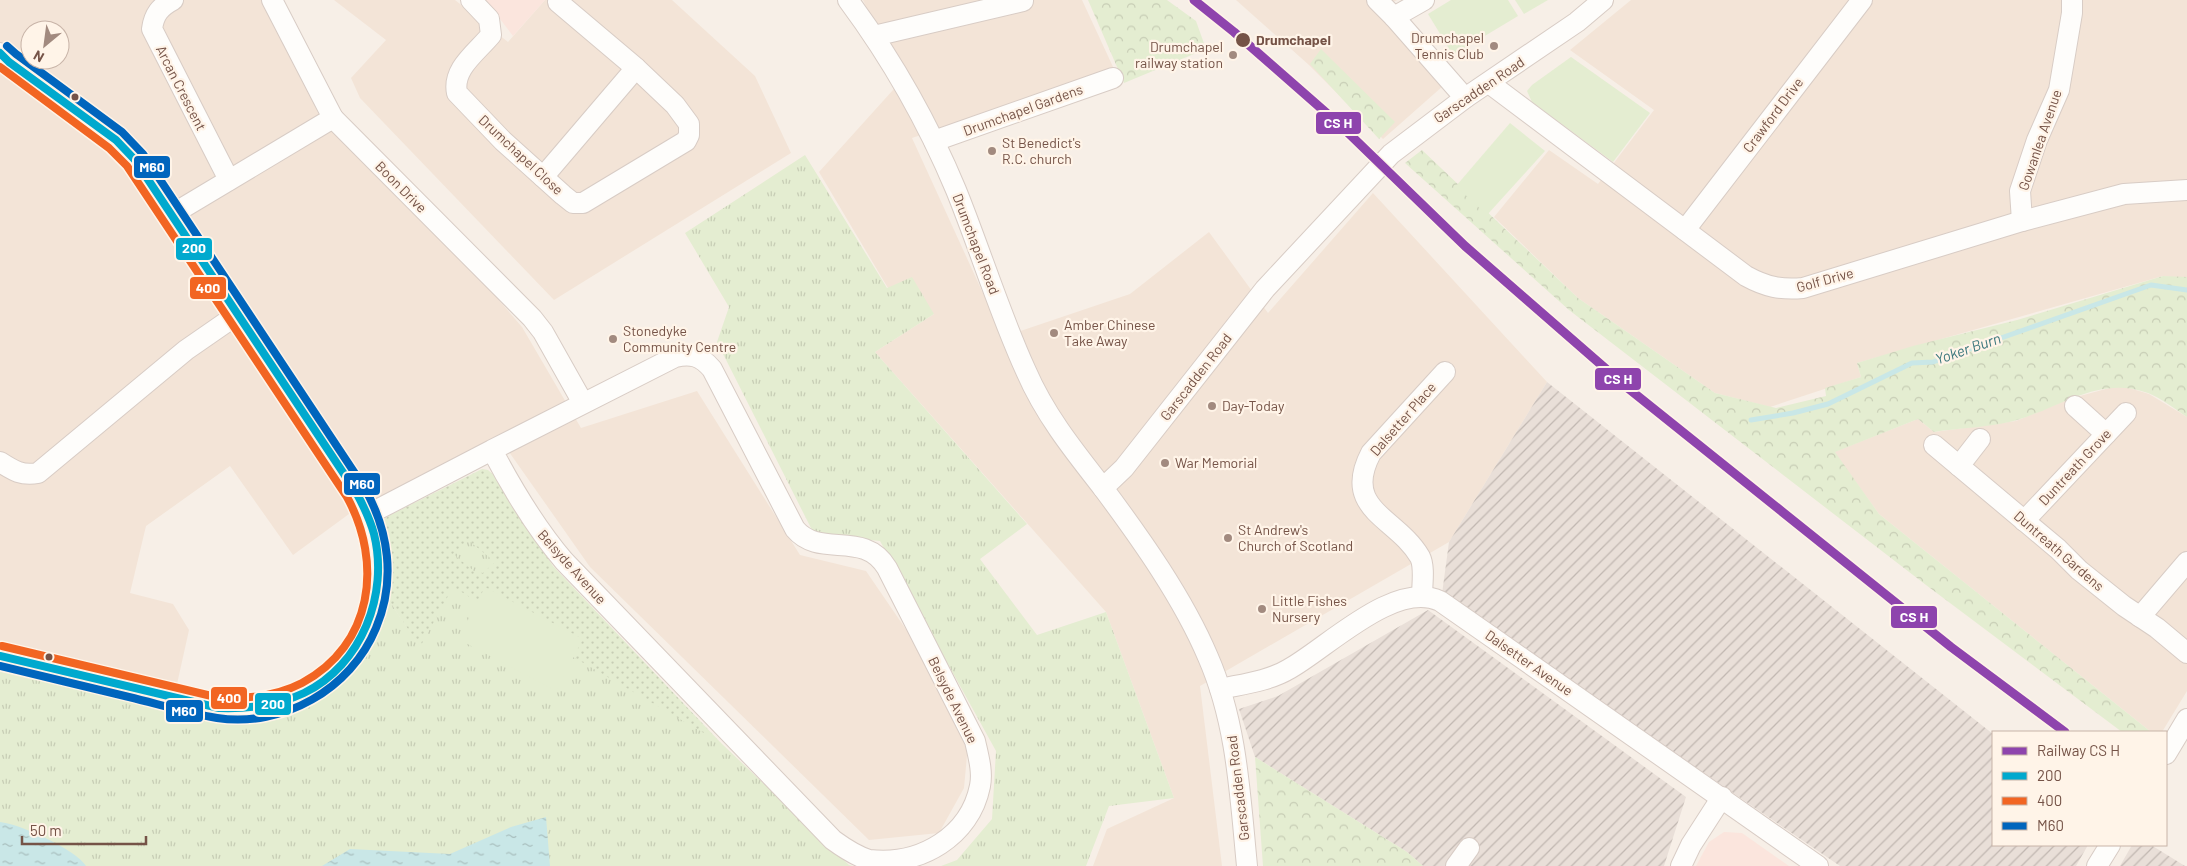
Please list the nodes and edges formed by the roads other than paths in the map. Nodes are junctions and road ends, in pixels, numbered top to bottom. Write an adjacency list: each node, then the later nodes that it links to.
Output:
1 (173, 0): 22 (street, Arcan Crescent)
2 (272, 0): 19 (street)
3 (471, 0): 21 (street, Drumchapel Close)
4 (848, 0): 13 (street, Drumchapel Road)
5 (1376, 0): 12 (street)
6 (1424, 0): 12 (street)
7 (1603, 0): 17 (street, Garscadden Road)
8 (1862, 0): 26 (street, Crawford Drive)
9 (2072, 0): 25 (street, Gowanlea Avenue)
10 (1023, 1): 13 (street)
11 (558, 2): 15 (street, Drumchapel Close)
12 (1394, 17): 18 (street)
13 (874, 36): 20 (street, Drumchapel Road)
14 (0, 53): 24 (street)
15 (636, 68): 21 (street); 21 (street, Drumchapel Close)
16 (1112, 78): 20 (street, Drumchapel Gardens)
17 (1489, 84): 18 (street, Garscadden Road); 26 (street, Golf Drive)
18 (1465, 98): 38 (street, Garscadden Road)
19 (333, 118): 22 (street); 29 (street, Boon Drive)
20 (934, 141): 38 (street, Drumchapel Road)
21 (543, 177)
22 (229, 180): 24 (street)
23 (2187, 190): 25 (street, Golf Drive)
24 (171, 215): 27 (street)
25 (2022, 221): 26 (street, Golf Drive)
26 (1685, 230)
27 (238, 314): 36 (street); 39 (street)
28 (1445, 372): 42 (street, Dalsetter Place)
29 (583, 403): 35 (street, Belsyde Avenue); 35 (street, Belsyde Avenue)
30 (2075, 406): 32 (street)
31 (2126, 414): 32 (street, Duntreath Grove)
32 (2106, 434): 40 (street, Duntreath Grove)
33 (1980, 439): 37 (street)
34 (1934, 445): 37 (street, Duntreath Gardens)
35 (492, 450): 39 (street, Belsyde Avenue)
36 (0, 462)
37 (1959, 466): 40 (street, Duntreath Gardens)
38 (1103, 488): 46 (street, Garscadden Road)
39 (369, 514): 45 (street)
40 (2024, 521): 43 (street, Duntreath Gardens)
41 (2187, 562): 43 (street)
42 (1422, 596): 46 (street); 49 (street, Dalsetter Avenue)
43 (2140, 617): 44 (street, Duntreath Gardens)
44 (2187, 653)
45 (0, 656)
46 (1220, 689): 52 (street, Garscadden Road)
47 (2187, 719): 48 (street)
48 (2167, 752)
49 (1722, 797): 54 (street); 55 (street, Dalsetter Avenue)
50 (2109, 846): 56 (street)
51 (1469, 848): 53 (street)
52 (1247, 866)
53 (1456, 866)
54 (1681, 866)
55 (1818, 866)
56 (2097, 866)

